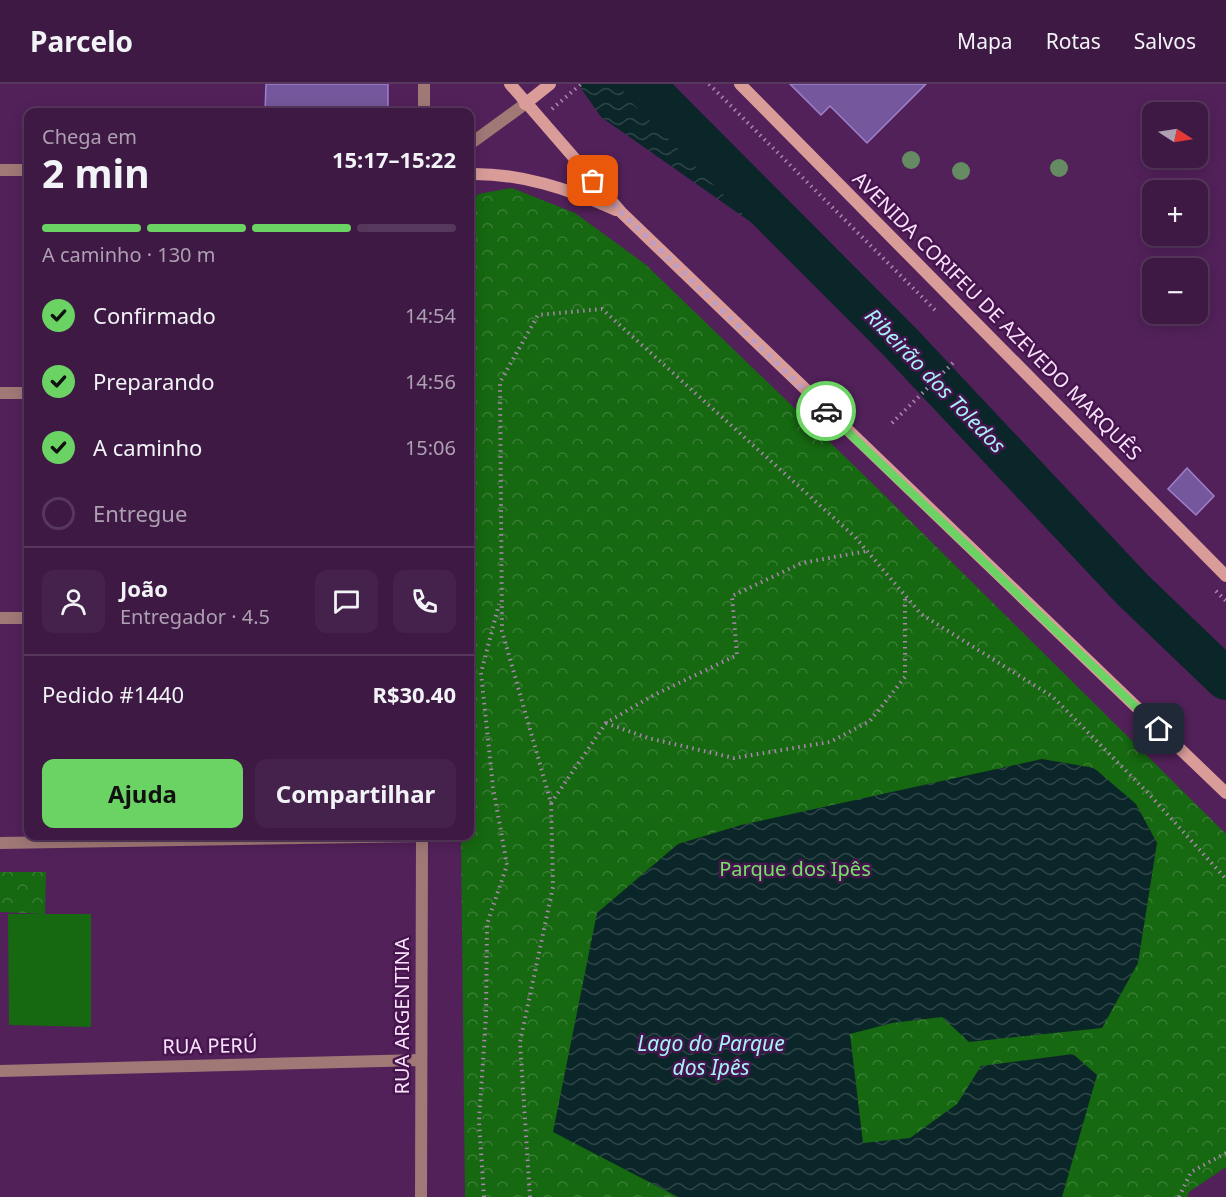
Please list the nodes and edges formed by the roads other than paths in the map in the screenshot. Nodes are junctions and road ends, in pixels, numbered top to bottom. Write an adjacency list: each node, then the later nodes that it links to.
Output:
1 (424, 84): 6 (street)
2 (510, 84): 5 (main road)
3 (740, 84): 14 (main road, AVENIDA CORIFEU DE AZEVEDO MARQUÊS)
4 (547, 86): 5 (main road)
5 (525, 104): 7 (street); 11 (main road)
6 (424, 108)
7 (474, 141)
8 (0, 170): 9 (street)
9 (24, 170)
10 (474, 174): 11 (main road)
11 (621, 212): 17 (main road)
12 (0, 393): 13 (street)
13 (24, 393)
14 (1226, 576)
15 (0, 618): 16 (street)
16 (24, 618)
17 (1226, 793)
18 (181, 840): 20 (street)
19 (422, 840): 21 (street, RUA ARGENTINA)
20 (0, 843)
21 (421, 1060): 22 (street, RUA PERÚ); 23 (street, RUA ARGENTINA)
22 (0, 1071)
23 (421, 1197)

